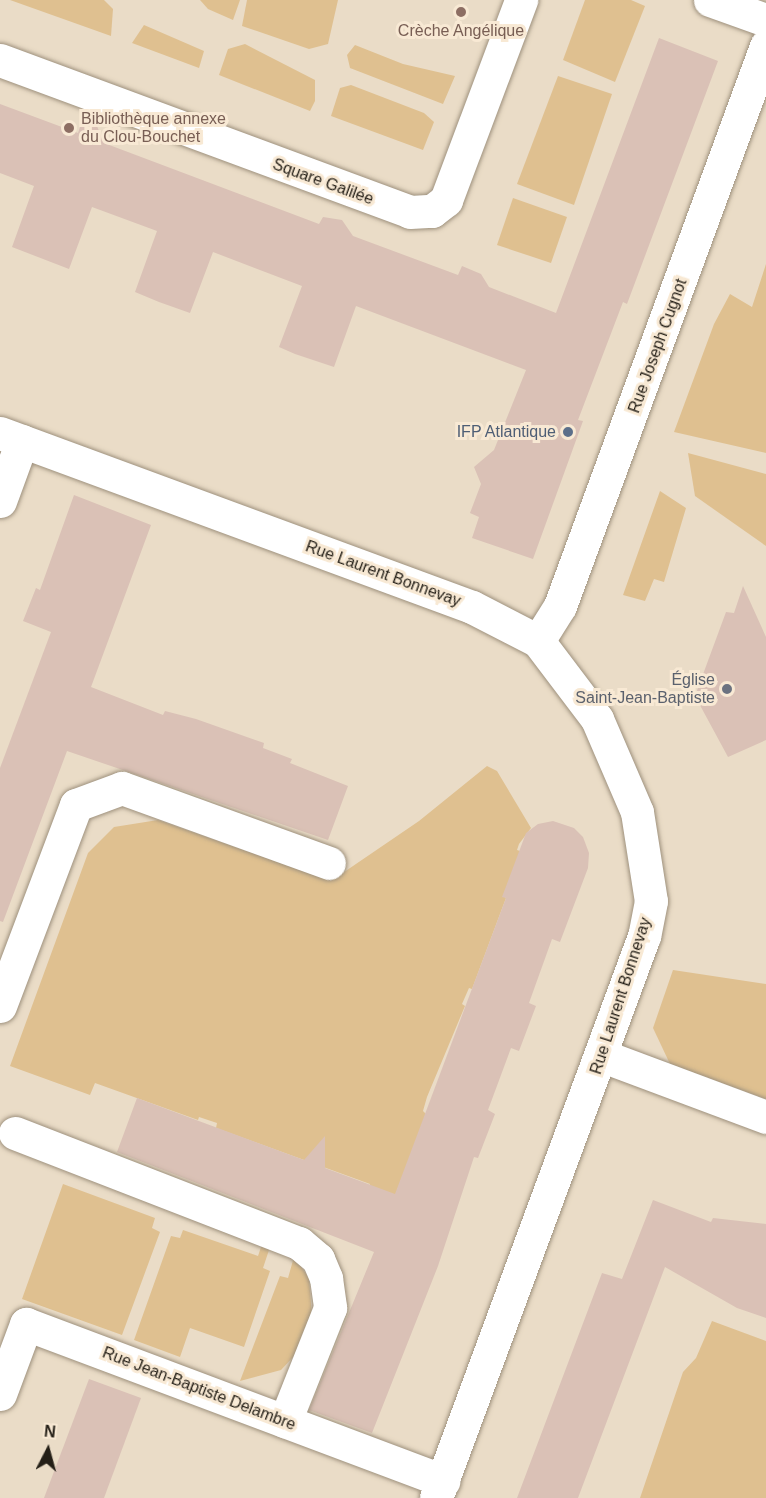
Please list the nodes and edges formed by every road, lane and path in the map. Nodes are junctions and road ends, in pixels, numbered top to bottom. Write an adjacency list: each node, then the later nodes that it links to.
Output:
1 (521, 0): 5 (street, Square Galilée)
2 (710, 0): 3 (street)
3 (766, 20)
4 (766, 46): 8 (street, Rue Joseph Cugnot)
5 (0, 60)
6 (11, 437): 7 (street); 8 (street, Rue Laurent Bonnevay)
7 (0, 501)
8 (538, 641): 11 (street, Rue Laurent Bonnevay)
9 (329, 862): 10 (street)
10 (0, 1006)
11 (603, 1056): 12 (street); 16 (street, Rue Laurent Bonnevay)
12 (766, 1118)
13 (15, 1133): 15 (street)
14 (0, 1394): 15 (street, Rue Jean-Baptiste Delambre)
15 (285, 1422): 16 (street, Rue Jean-Baptiste Delambre)
16 (440, 1490)

